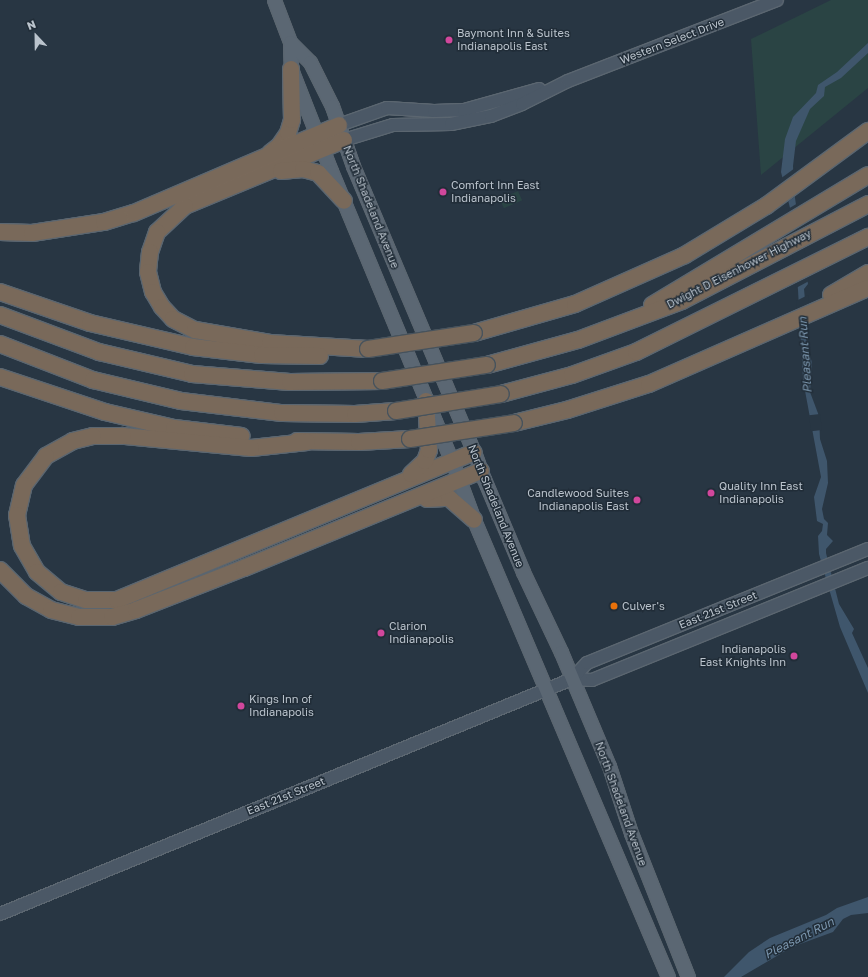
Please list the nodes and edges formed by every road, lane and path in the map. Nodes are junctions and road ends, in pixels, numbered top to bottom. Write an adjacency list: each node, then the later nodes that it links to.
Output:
1 (274, 0): 3 (main road, North Shadeland Avenue)
2 (777, 0): 5 (main road, Western Select Drive)
3 (290, 42): 4 (main road, North Shadeland Avenue); 8 (main road, North Shadeland Avenue)
4 (291, 69): 9 (main road, North Shadeland Avenue); 11 (highway)
5 (568, 82): 8 (main road, Western Select Drive); 8 (main road, Western Select Drive)
6 (868, 123): 10 (highway)
7 (868, 131): 10 (highway)
8 (341, 133): 9 (highway); 28 (main road, North Shadeland Avenue)
9 (321, 142): 11 (highway); 13 (main road, North Shadeland Avenue)
10 (829, 159): 24 (highway, bridge)
11 (260, 167): 13 (highway); 15 (highway); 24 (highway)
12 (868, 175): 22 (highway)
13 (344, 201): 26 (main road, North Shadeland Avenue)
14 (868, 204): 22 (highway, Dwight D Eisenhower Highway)
15 (0, 232)
16 (868, 237): 23 (highway, bridge)
17 (868, 273): 20 (highway)
18 (868, 288): 20 (highway)
19 (0, 292): 24 (highway)
20 (830, 300): 27 (highway, bridge)
21 (0, 315): 22 (highway, Dwight D Eisenhower Highway, bridge)
22 (623, 323)
23 (0, 344)
24 (368, 349)
25 (0, 377): 27 (highway)
26 (426, 401): 29 (main road, North Shadeland Avenue); 31 (highway)
27 (308, 442): 31 (highway)
28 (474, 452): 29 (highway); 30 (main road, North Shadeland Avenue)
29 (452, 461): 31 (highway); 32 (main road, North Shadeland Avenue)
30 (480, 472): 32 (highway); 38 (main road, North Shadeland Avenue)
31 (405, 480)
32 (460, 480): 33 (highway); 34 (main road, North Shadeland Avenue)
33 (411, 501): 34 (highway); 37 (highway)
34 (474, 520): 39 (main road, North Shadeland Avenue)
35 (868, 549): 38 (main road, East 21st Street)
36 (868, 568): 38 (main road, East 21st Street)
37 (0, 570)
38 (572, 679): 39 (main road, East 21st Street); 42 (main road, North Shadeland Avenue)
39 (546, 689): 40 (main road, East 21st Street); 41 (main road, North Shadeland Avenue)
40 (0, 914)
41 (668, 977)
42 (688, 977)

